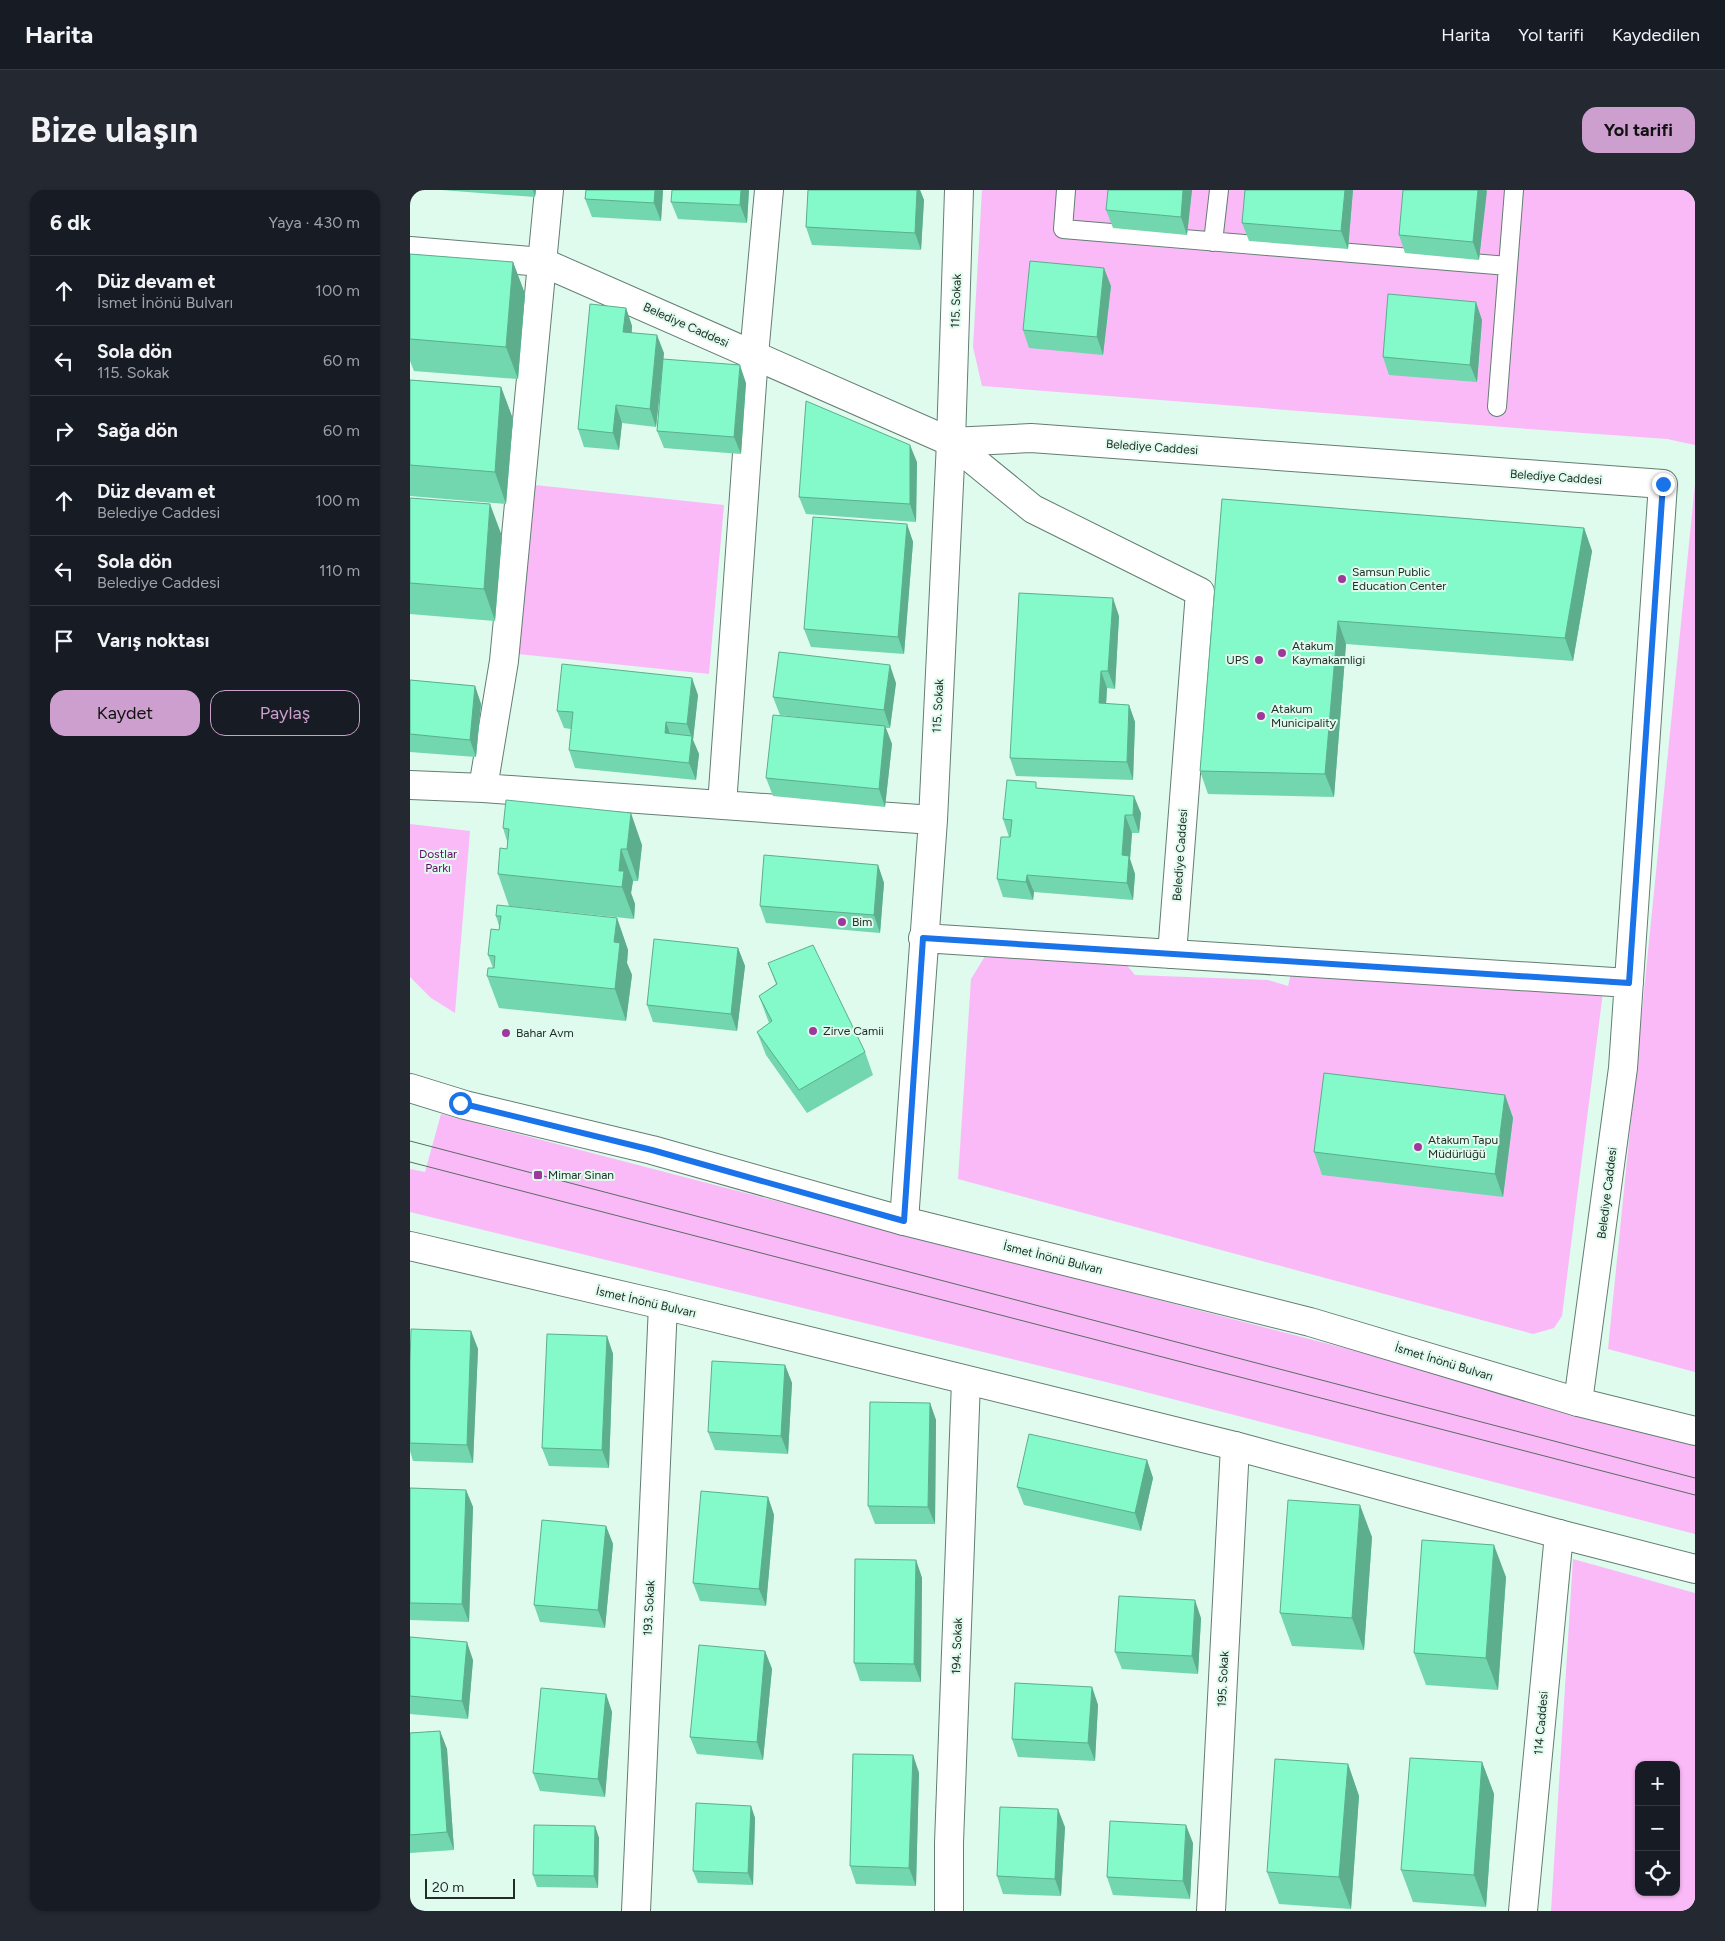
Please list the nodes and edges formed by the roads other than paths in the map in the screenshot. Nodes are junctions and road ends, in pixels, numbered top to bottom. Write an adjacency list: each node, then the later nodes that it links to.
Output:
1 (549, 190): 9 (street)
2 (769, 190): 11 (street)
3 (959, 190): 13 (street, 115. Sokak)
4 (1066, 190): 7 (lane)
5 (1219, 190): 7 (lane)
6 (1514, 190): 10 (lane)
7 (1213, 242): 10 (lane)
8 (410, 251): 9 (street, Belediye Caddesi)
9 (542, 262): 11 (street, Belediye Caddesi); 15 (street)
10 (1508, 266): 12 (lane)
11 (754, 355): 13 (street, Belediye Caddesi); 16 (street)
12 (1497, 408)
13 (951, 442): 17 (street, 115. Sokak); 19 (street, Belediye Caddesi); 20 (street, Belediye Caddesi)
14 (410, 785): 15 (street)
15 (484, 788): 16 (street)
16 (722, 805): 17 (street)
17 (933, 820): 18 (street, 115. Sokak)
18 (923, 938): 19 (street); 22 (street, 115. Sokak)
19 (1172, 954): 20 (street)
20 (1629, 983): 26 (street, Belediye Caddesi)
21 (410, 1088): 22 (street, İsmet İnönü Bulvarı)
22 (904, 1221): 26 (street, İsmet İnönü Bulvarı)
23 (410, 1246): 24 (street, İsmet İnönü Bulvarı)
24 (663, 1305): 25 (street, İsmet İnönü Bulvarı); 31 (street, 193. Sokak)
25 (966, 1381): 28 (street, İsmet İnönü Bulvarı); 32 (street, 194. Sokak)
26 (1578, 1402): 27 (street, İsmet İnönü Bulvarı)
27 (1695, 1431)
28 (1235, 1446): 29 (street, İsmet İnönü Bulvarı); 33 (street, 195. Sokak)
29 (1559, 1534): 30 (street, İsmet İnönü Bulvarı); 34 (street, 114 Caddesi)
30 (1695, 1569)
31 (636, 1911)
32 (949, 1911)
33 (1211, 1911)
34 (1523, 1911)

